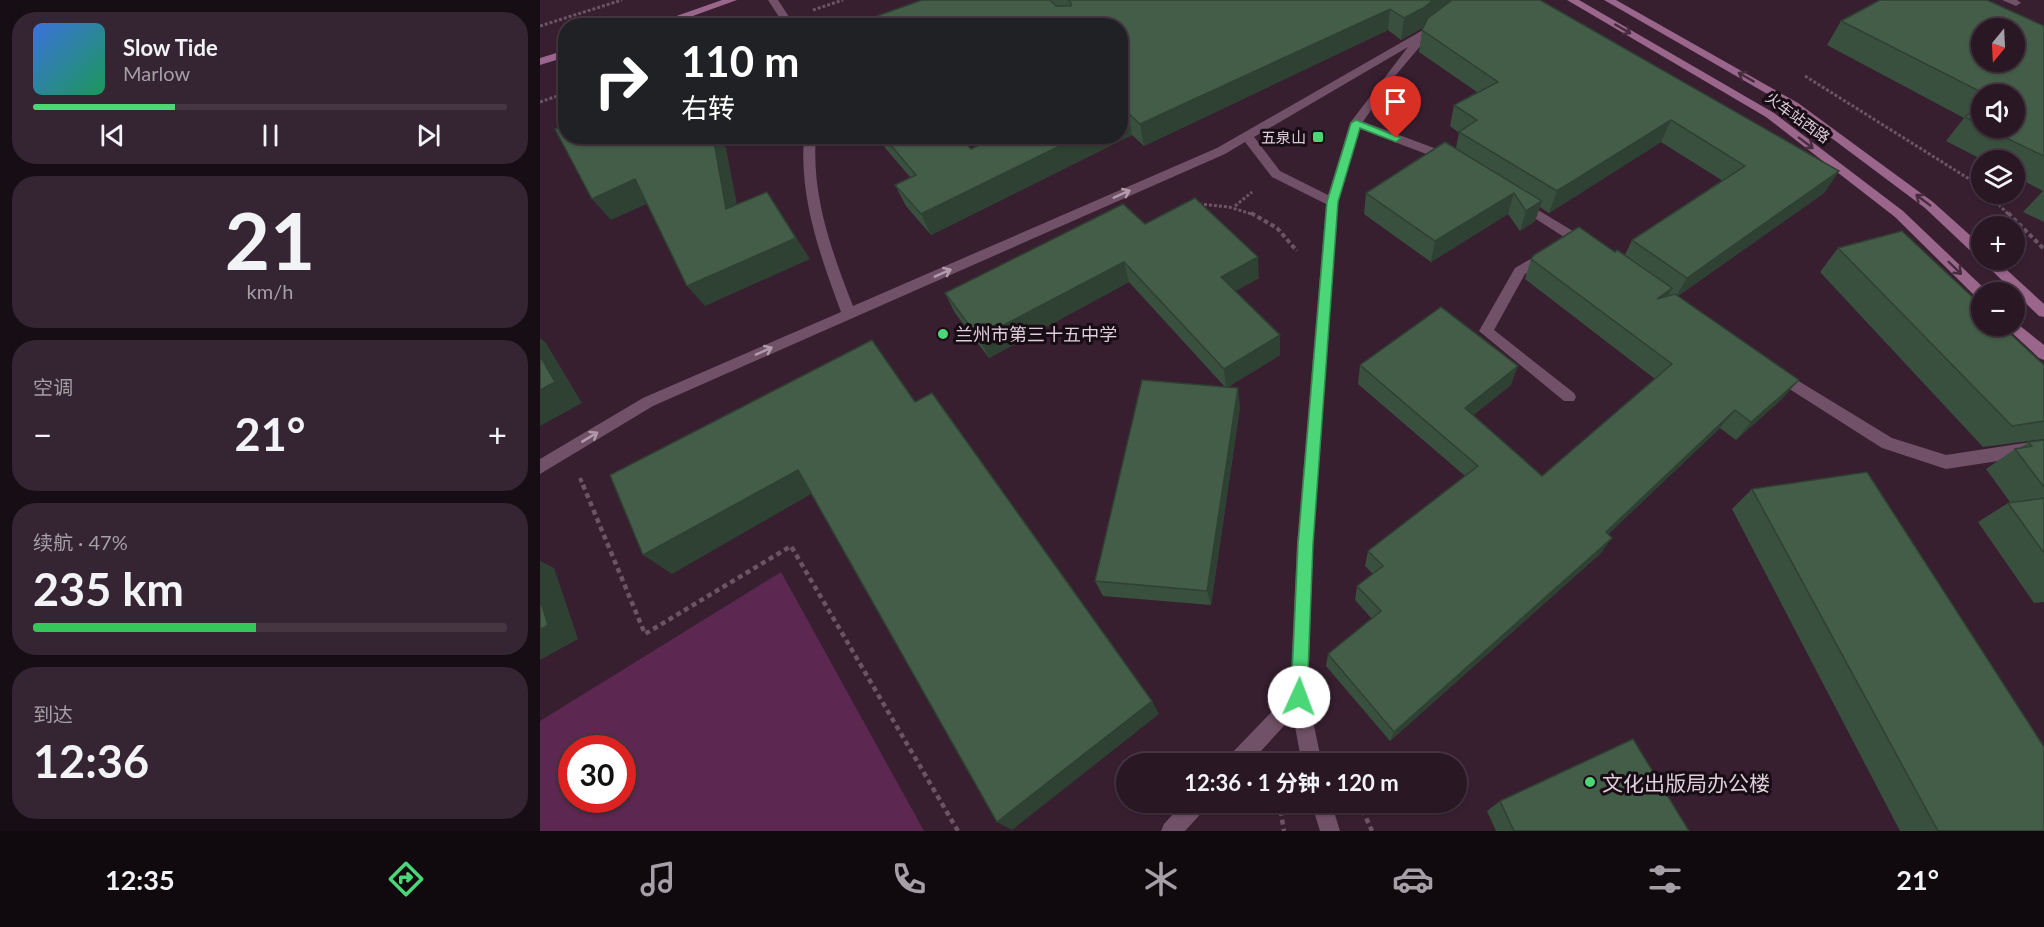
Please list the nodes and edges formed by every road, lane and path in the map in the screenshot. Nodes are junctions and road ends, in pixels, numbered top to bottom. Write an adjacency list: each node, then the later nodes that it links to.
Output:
1 (622, 0): 7 (path)
2 (732, 0): 8 (main road)
3 (773, 0): 9 (street)
4 (1467, 0): 12 (street)
5 (1572, 0): 31 (main road, 火车站西路, one-way to 31)
6 (1609, 0): 26 (main road, 火车站西路, one-way to 6)
7 (565, 18)
8 (677, 18)
9 (785, 18)
10 (558, 20): 11 (path)
11 (540, 26)
12 (1427, 32): 17 (street); 18 (street)
13 (558, 56): 14 (main road)
14 (540, 62)
15 (558, 96): 16 (path)
16 (540, 102)
17 (1356, 123): 20 (street); 22 (street)
18 (1247, 136): 22 (street); 33 (street, one-way to 18)
19 (809, 144): 33 (street)
20 (1465, 167)
21 (1504, 192): 25 (street)
22 (1332, 202): 41 (street)
23 (1998, 204): 27 (path)
24 (1188, 205): 29 (path)
25 (1574, 237): 28 (street); 37 (street)
26 (1971, 244)
27 (2044, 249)
28 (1602, 257)
29 (1297, 262)
30 (1999, 270): 32 (main road)
31 (1971, 283)
32 (2044, 312)
33 (849, 314): 39 (street, one-way to 33)
34 (2025, 336): 35 (main road)
35 (2044, 354)
36 (1766, 367): 38 (street)
37 (1569, 397)
38 (2044, 447)
39 (569, 450): 40 (street); 48 (path)
40 (540, 468)
41 (1299, 697): 42 (street); 43 (street)
42 (1246, 753)
43 (1310, 753)
44 (1188, 813): 49 (street)
45 (1281, 813): 50 (path)
46 (1324, 813): 51 (street)
47 (1364, 813): 52 (path)
48 (958, 831)
49 (1171, 831)
50 (1284, 831)
51 (1330, 831)
52 (1372, 831)

